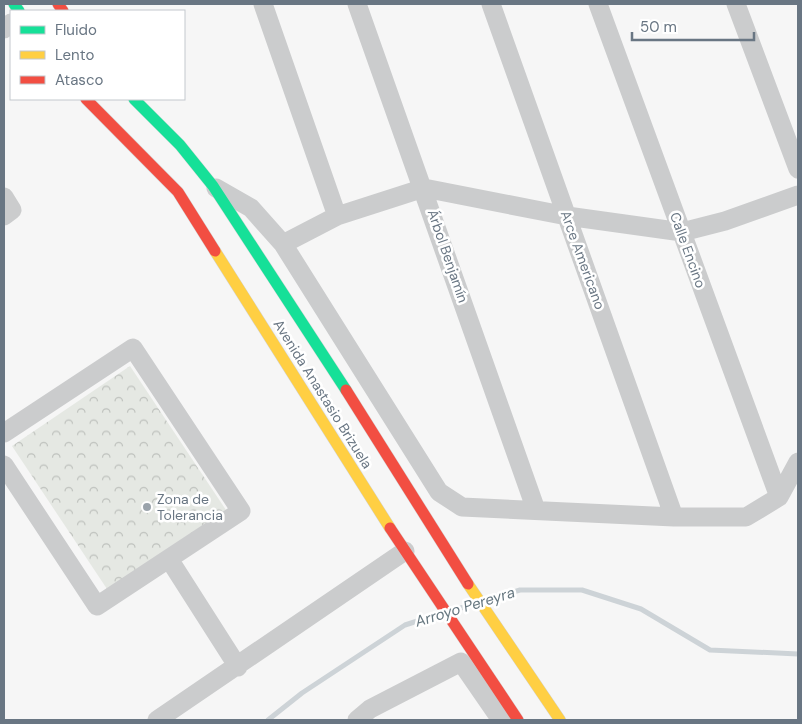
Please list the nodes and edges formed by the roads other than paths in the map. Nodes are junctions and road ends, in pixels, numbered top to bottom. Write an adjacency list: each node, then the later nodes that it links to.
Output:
1 (264, 4): 14 (street)
2 (357, 4): 10 (street, Árbol Benjamín)
3 (491, 4): 15 (street, Arce Americano)
4 (598, 4): 16 (street, Calle Encino)
5 (736, 4): 8 (street)
6 (87, 100): 24 (main road, Avenida Anastasio Brizuela)
7 (135, 100): 9 (main road, Avenida Anastasio Brizuela)
8 (798, 169)
9 (213, 186): 17 (street); 31 (main road, Avenida Anastasio Brizuela)
10 (424, 188): 14 (street); 15 (street); 22 (street, Árbol Benjamín)
11 (798, 195): 16 (street)
12 (4, 197): 13 (street)
13 (4, 216)
14 (336, 216): 17 (street)
15 (567, 216): 16 (street); 23 (street, Arce Americano)
16 (682, 232): 21 (street, Calle Encino)
17 (283, 244): 22 (street)
18 (4, 433): 25 (street)
19 (798, 462): 21 (street)
20 (4, 465): 25 (street)
21 (779, 497): 23 (street)
22 (536, 510): 23 (street)
23 (674, 517)
24 (405, 551): 26 (street); 30 (main road, Avenida Anastasio Brizuela)
25 (169, 558): 26 (street)
26 (238, 667): 28 (street)
27 (368, 717): 29 (street)
28 (158, 720)
29 (501, 720)
30 (518, 720)
31 (560, 720)

